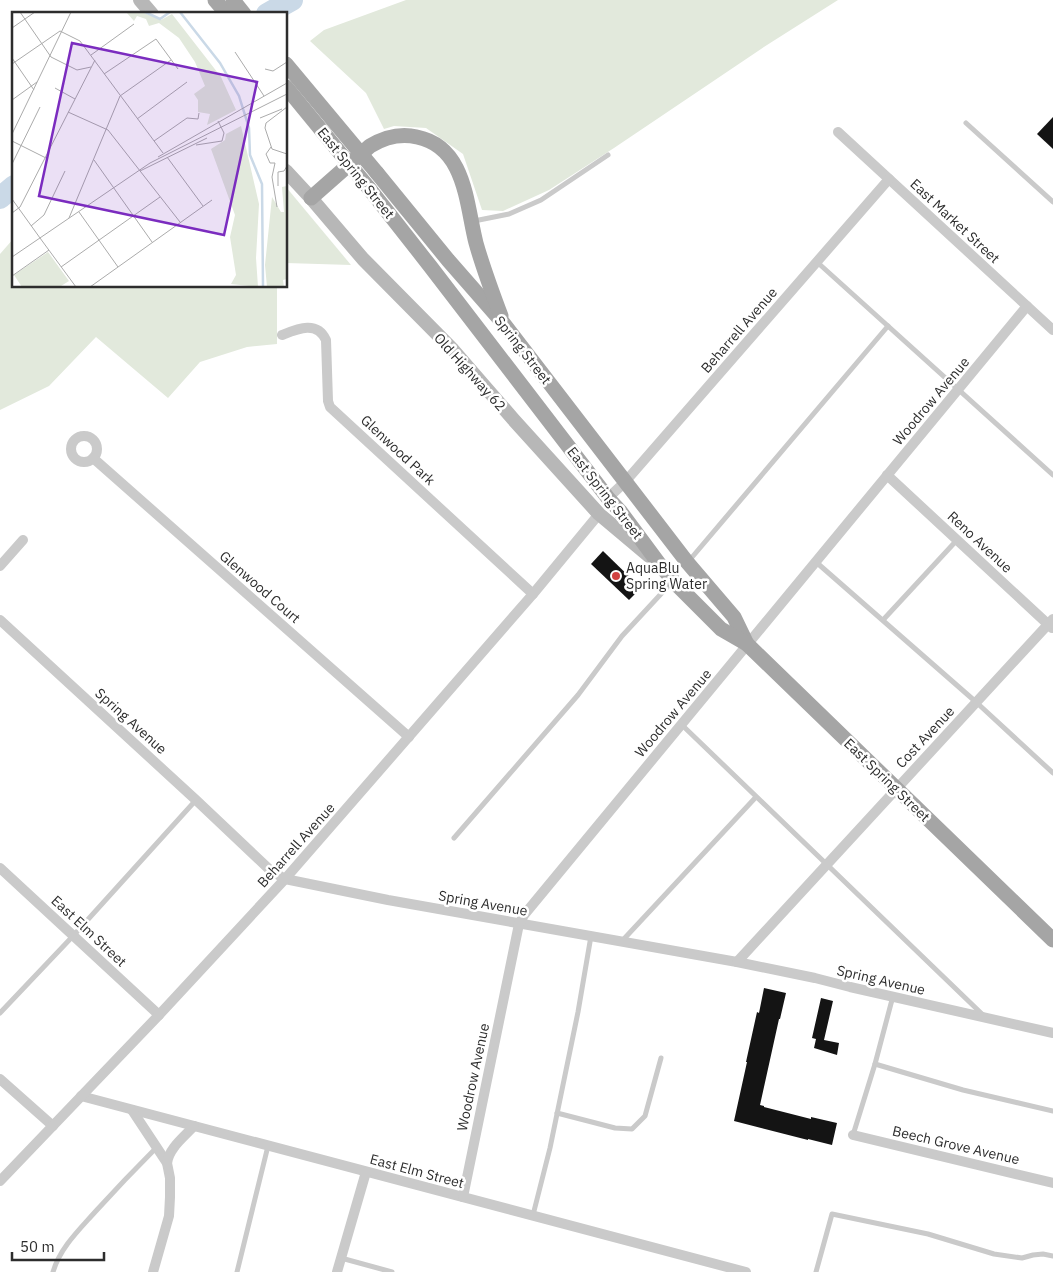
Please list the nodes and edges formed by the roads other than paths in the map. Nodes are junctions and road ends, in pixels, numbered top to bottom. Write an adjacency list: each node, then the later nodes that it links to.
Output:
1 (215, 0): 3 (main road)
2 (233, 0): 4 (main road)
3 (225, 12)
4 (242, 12)
5 (288, 66): 17 (main road, Spring Street, bridge)
6 (288, 89): 26 (main road, East Spring Street, bridge)
7 (966, 122): 13 (lane)
8 (838, 132): 11 (street, East Market Street)
9 (608, 155): 14 (lane)
10 (288, 173): 12 (street, Old Highway 62)
11 (889, 179): 15 (street, Beharrell Avenue); 16 (street, East Market Street)
12 (311, 198): 14 (main road); 27 (street, Old Highway 62)
13 (1053, 202)
14 (471, 221): 17 (main road)
15 (817, 262): 18 (lane); 25 (street, Beharrell Avenue)
16 (1027, 306): 19 (street, East Market Street); 21 (street, Woodrow Avenue)
17 (504, 324): 25 (main road, Spring Street)
18 (888, 326): 21 (lane); 31 (lane)
19 (1053, 330)
20 (282, 335): 35 (street, Glenwood Park)
21 (959, 389): 23 (street, Woodrow Avenue); 24 (lane)
22 (94, 458): 42 (street, Glenwood Court)
23 (887, 475): 28 (street, Reno Avenue); 30 (street, Woodrow Avenue)
24 (1053, 475)
25 (625, 482): 26 (street, Beharrell Avenue); 31 (main road, Spring Street)
26 (608, 498): 32 (main road, East Spring Street)
27 (599, 514): 32 (street, Old Highway 62); 35 (street, Beharrell Avenue)
28 (957, 539): 37 (lane); 38 (street, Reno Avenue)
29 (23, 540): 33 (street)
30 (816, 561): 37 (lane); 39 (street, Woodrow Avenue)
31 (687, 562): 39 (main road, Spring Street)
32 (660, 565): 34 (main road, East Spring Street)
33 (0, 566)
34 (674, 580): 39 (main road, East Spring Street); 47 (lane)
35 (533, 594): 42 (street, Beharrell Avenue)
36 (0, 620): 46 (street, Spring Avenue)
37 (883, 620): 40 (lane)
38 (1051, 624): 40 (street, Cost Avenue)
39 (747, 644): 41 (street, Woodrow Avenue); 44 (main road, East Spring Street)
40 (976, 702): 43 (lane); 44 (street, Cost Avenue)
41 (681, 724): 45 (lane); 51 (street, Woodrow Avenue)
42 (409, 737): 50 (street, Beharrell Avenue)
43 (1053, 773)
44 (896, 789): 48 (street, Cost Avenue); 54 (main road, East Spring Street)
45 (756, 797): 48 (lane); 55 (lane)
46 (196, 800): 50 (street, Spring Avenue); 52 (lane)
47 (454, 838)
48 (827, 864): 56 (street, Cost Avenue); 60 (lane)
49 (0, 868): 52 (street, East Elm Street)
50 (285, 879): 51 (street, Spring Avenue); 59 (street, Beharrell Avenue)
51 (519, 924): 53 (street, Spring Avenue); 78 (street, Woodrow Avenue)
52 (73, 936): 58 (lane); 59 (street, East Elm Street)
53 (591, 936): 55 (street, Spring Avenue); 68 (lane)
54 (1053, 940)
55 (622, 942): 56 (street, Spring Avenue)
56 (737, 962): 57 (street, Spring Avenue)
57 (893, 996): 60 (street, Spring Avenue); 63 (lane)
58 (0, 1013)
59 (159, 1015): 65 (street, Beharrell Avenue)
60 (986, 1018): 61 (street, Spring Avenue)
61 (1053, 1033)
62 (661, 1058): 68 (lane)
63 (875, 1064): 67 (lane); 71 (lane)
64 (0, 1079): 69 (street)
65 (81, 1096): 66 (street, East Elm Street); 69 (street, Beharrell Avenue)
66 (132, 1110): 70 (street, East Elm Street); 73 (street)
67 (1053, 1110)
68 (557, 1112): 79 (lane)
69 (53, 1126): 76 (street, Beharrell Avenue)
70 (194, 1126): 72 (street, East Elm Street); 74 (street)
71 (853, 1135): 77 (street, Beech Grove Avenue)
72 (268, 1146): 75 (street, East Elm Street); 84 (lane)
73 (157, 1147): 74 (street); 82 (lane)
74 (168, 1163): 83 (street)
75 (366, 1172): 78 (street, East Elm Street); 81 (street)
76 (0, 1181)
77 (1053, 1183)
78 (463, 1197): 79 (street, East Elm Street)
79 (533, 1216): 87 (street, East Elm Street)
80 (1053, 1256): 88 (lane)
81 (341, 1258): 85 (street); 86 (lane)
82 (53, 1272)
83 (153, 1272)
84 (237, 1272)
85 (337, 1272)
86 (392, 1272)
87 (746, 1272)
88 (816, 1272)

